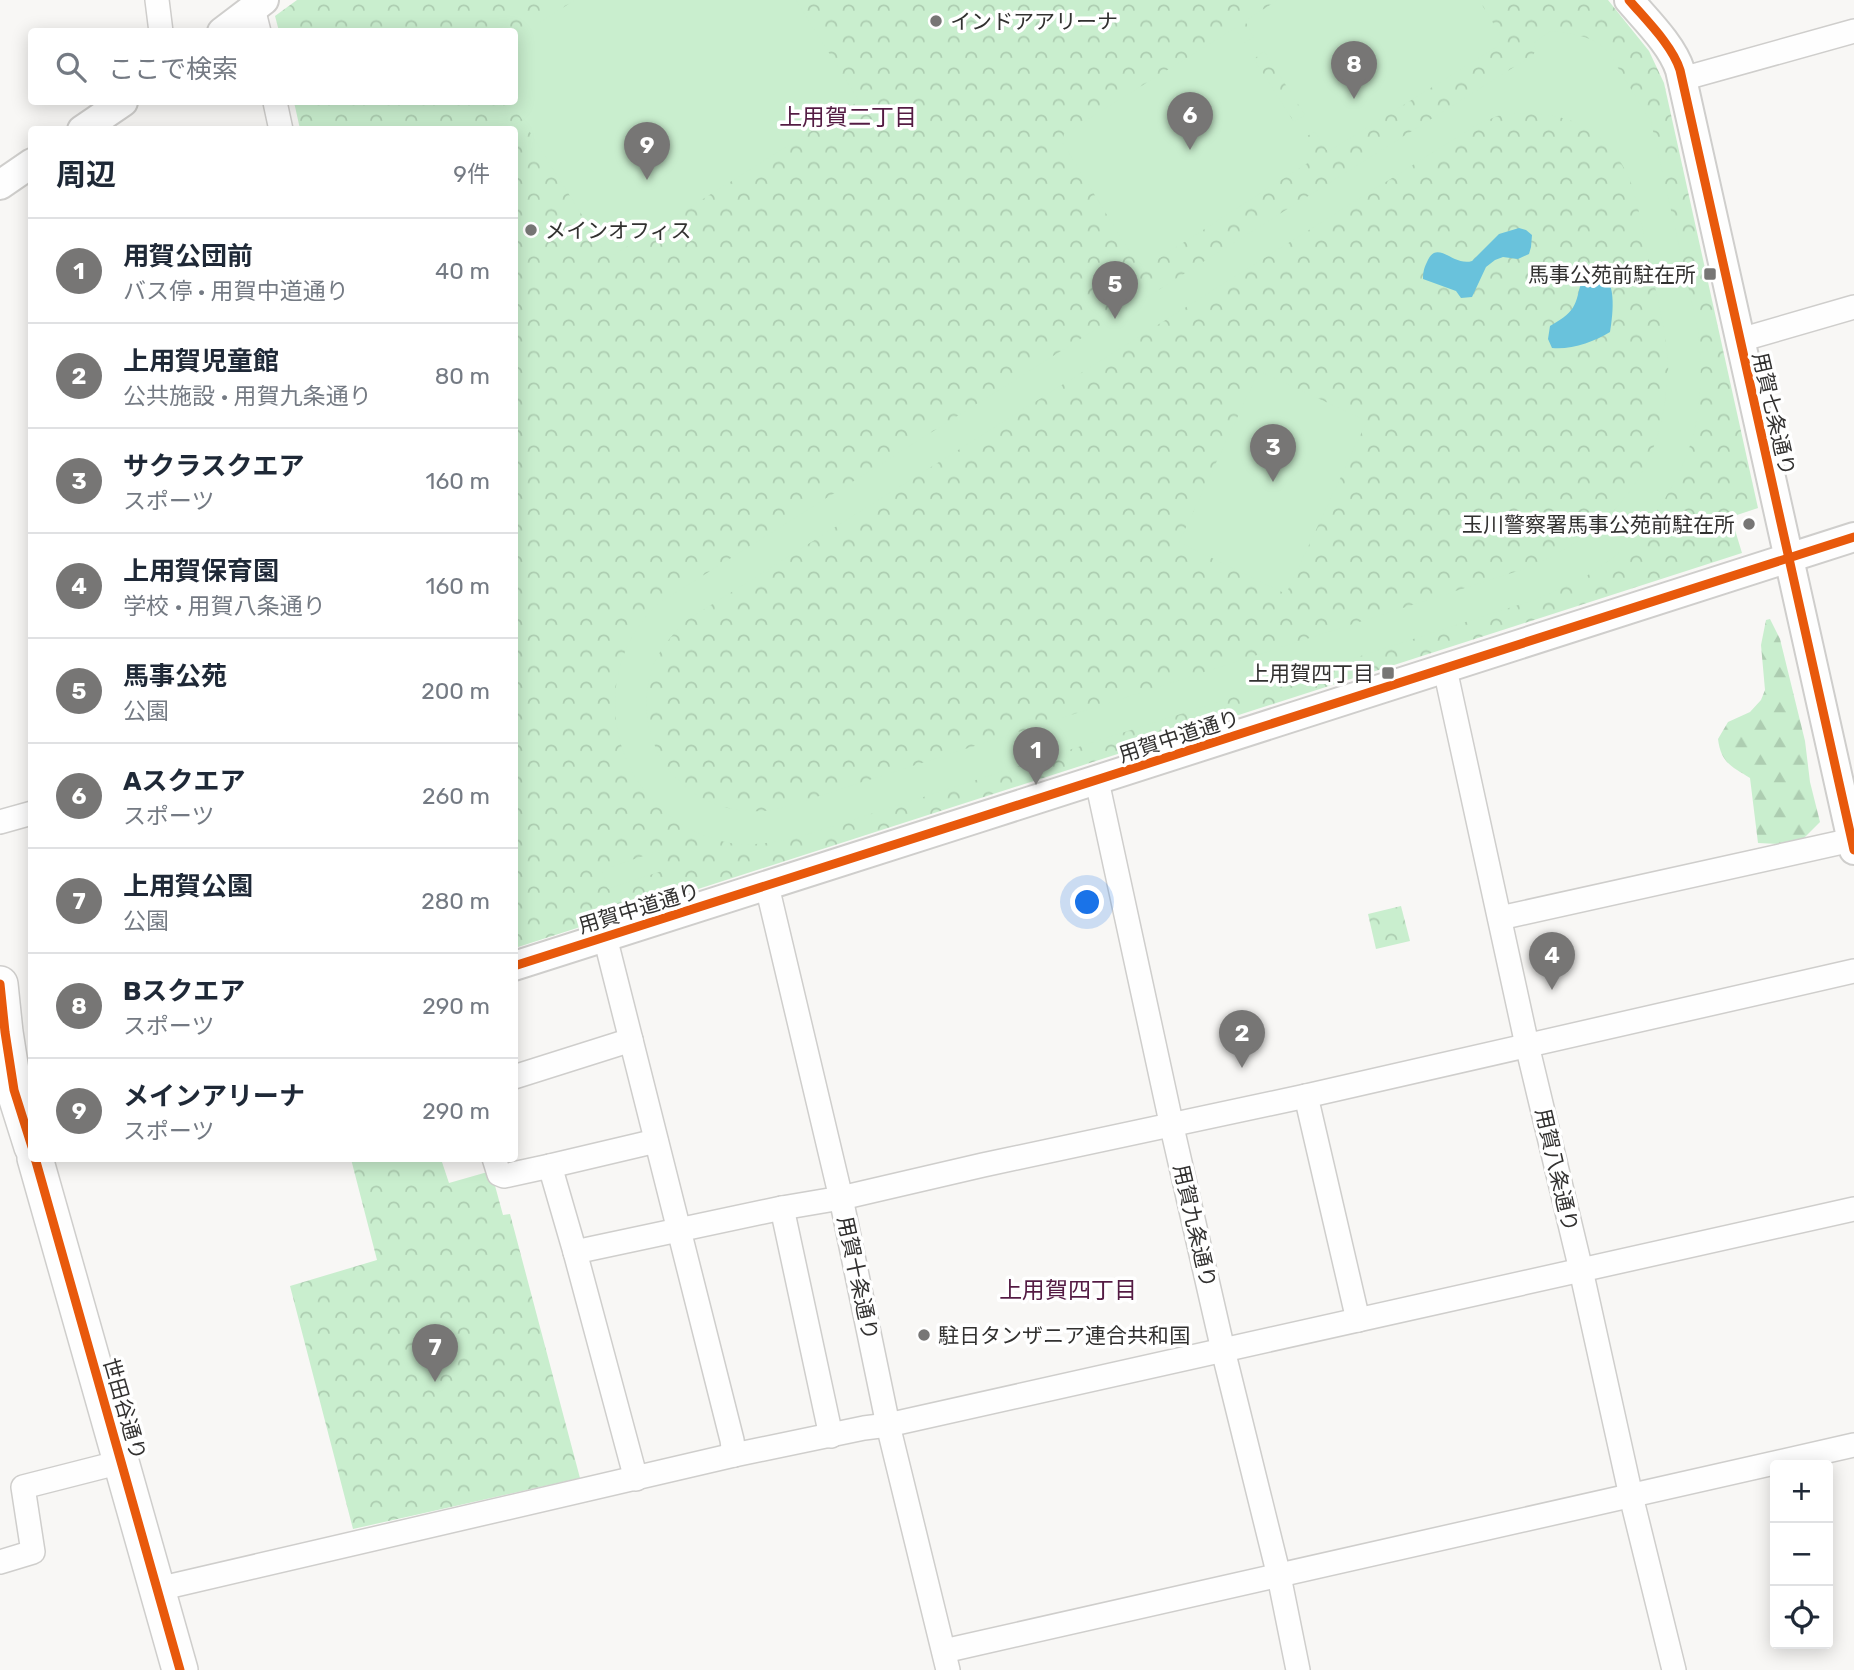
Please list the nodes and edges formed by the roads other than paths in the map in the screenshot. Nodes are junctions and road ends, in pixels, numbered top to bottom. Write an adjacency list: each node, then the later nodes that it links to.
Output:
1 (157, 0): 4 (street)
2 (1629, 0): 7 (street, 用賀七条通り)
3 (259, 13): 5 (street)
4 (160, 28)
5 (230, 28)
6 (1854, 32): 7 (street)
7 (1682, 79): 15 (street, 用賀七条通り)
8 (119, 105): 10 (street)
9 (276, 105): 11 (street)
10 (88, 126)
11 (280, 126)
12 (28, 166): 13 (street)
13 (0, 185)
14 (1854, 307): 15 (street)
15 (1740, 340): 17 (street, 用賀七条通り)
16 (1854, 537): 17 (street, 用賀中道通り)
17 (1789, 558): 18 (street, 用賀中道通り); 19 (street, 用賀七条通り)
18 (1446, 669): 20 (street, 用賀中道通り); 25 (street, 用賀八条通り)
19 (1845, 766): 23 (street, 用賀七条通り)
20 (1097, 781): 24 (street, 用賀中道通り); 35 (street, 用賀九条通り)
21 (28, 814): 22 (street)
22 (0, 822)
23 (1853, 845): 25 (street)
24 (767, 886): 26 (street, 用賀中道通り); 40 (street, 用賀十条通り)
25 (1500, 918): 31 (street, 用賀八条通り)
26 (605, 937): 27 (street, 用賀中道通り); 30 (street)
27 (518, 965)
28 (1854, 971): 31 (street)
29 (0, 984): 34 (main road)
30 (631, 1040): 32 (street); 36 (street)
31 (1527, 1045): 33 (street); 45 (street, 用賀八条通り)
32 (518, 1076)
33 (1306, 1096): 35 (street); 46 (street)
34 (20, 1115)
35 (1172, 1125): 40 (street); 47 (street, 用賀九条通り)
36 (656, 1141): 39 (street); 43 (street)
37 (36, 1162): 52 (main road, 世田谷通り)
38 (495, 1162): 39 (street)
39 (550, 1166): 44 (street)
40 (841, 1198): 41 (street); 48 (street, 用賀十条通り)
41 (782, 1208): 43 (street); 49 (street)
42 (1854, 1209): 45 (street)
43 (678, 1230): 44 (street); 51 (street)
44 (575, 1252): 53 (street)
45 (1581, 1270): 46 (street); 54 (street, 用賀八条通り)
46 (1358, 1320): 47 (street)
47 (1223, 1350): 48 (street); 56 (street, 用賀九条通り)
48 (888, 1425): 49 (street); 58 (street, 用賀十条通り)
49 (831, 1436): 51 (street)
50 (1854, 1445): 54 (street)
51 (734, 1455): 53 (street)
52 (121, 1462): 55 (street); 57 (main road, 世田谷通り)
53 (636, 1479): 57 (street)
54 (1632, 1496): 56 (street); 61 (street, 用賀八条通り)
55 (0, 1562)
56 (1279, 1576): 58 (street); 60 (street, 用賀九条通り)
57 (158, 1589): 59 (main road, 世田谷通り)
58 (946, 1660)
59 (180, 1670)
60 (1298, 1670)
61 (1674, 1670)

